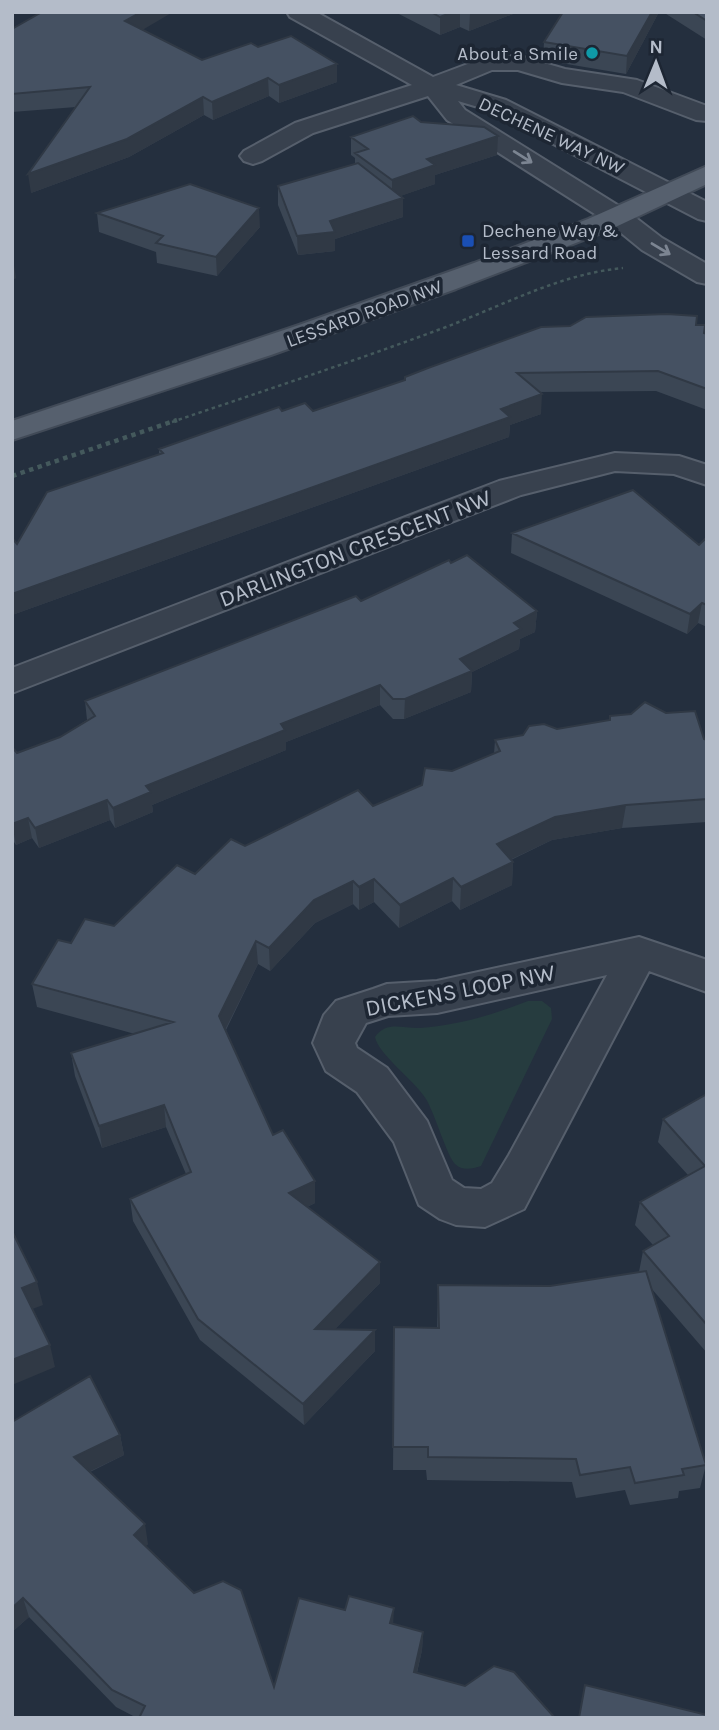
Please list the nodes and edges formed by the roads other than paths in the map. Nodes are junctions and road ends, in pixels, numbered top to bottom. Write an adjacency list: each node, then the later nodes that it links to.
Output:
1 (298, 12): 2 (street, DECHENE WAY NW)
2 (432, 86): 3 (street); 4 (street); 6 (street, DECHENE WAY NW); 8 (street, DECHENE WAY NW, one-way to 8)
3 (703, 119)
4 (253, 156)
5 (707, 174): 6 (main road, LESSARD ROAD NW)
6 (669, 194): 7 (street, DECHENE WAY NW); 8 (main road, LESSARD ROAD NW)
7 (707, 213)
8 (618, 217): 9 (street, DECHENE WAY NW, one-way to 9); 10 (main road, LESSARD ROAD NW)
9 (707, 276)
10 (12, 431)
11 (707, 476): 12 (street, DARLINGTON CRESCENT NW)
12 (12, 681)
13 (639, 952): 13 (street, DICKENS LOOP NW); 14 (street)
14 (707, 976)

